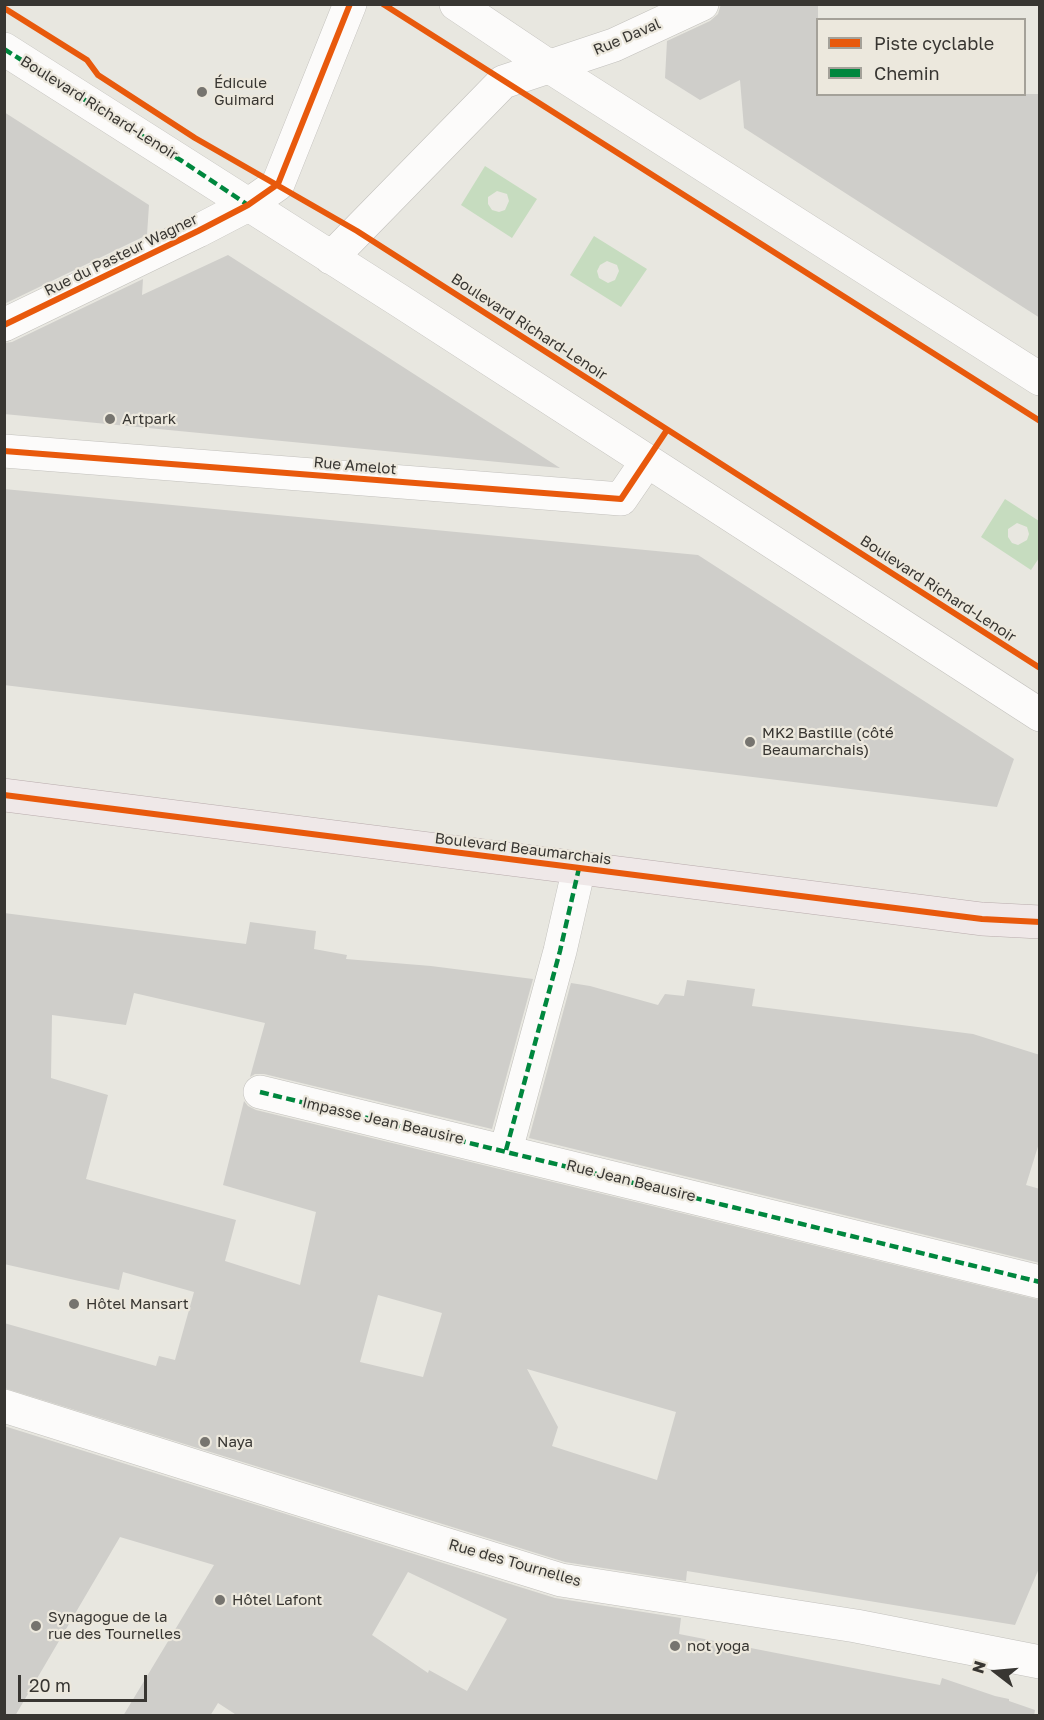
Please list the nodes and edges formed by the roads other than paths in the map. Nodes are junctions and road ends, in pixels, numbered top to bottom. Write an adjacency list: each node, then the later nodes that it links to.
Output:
1 (350, 4): 6 (street, Rue du Pasteur Wagner)
2 (456, 4): 5 (street)
3 (702, 4): 5 (street, Rue Daval)
4 (4, 49): 6 (street, Boulevard Richard-Lenoir)
5 (550, 67): 7 (street, Rue Daval); 9 (street)
6 (248, 205): 7 (street, Boulevard Richard-Lenoir); 8 (street, Rue du Pasteur Wagner)
7 (331, 258): 11 (street, Boulevard Richard-Lenoir)
8 (4, 325)
9 (1040, 379)
10 (4, 451): 11 (street, Rue Amelot)
11 (647, 461): 12 (street, Boulevard Richard-Lenoir)
12 (1040, 715)
13 (4, 795): 14 (main road, Boulevard Beaumarchais)
14 (579, 868): 15 (main road, Boulevard Beaumarchais); 17 (street)
15 (1040, 922)
16 (260, 1092): 17 (street, Impasse Jean Beausire)
17 (506, 1150): 18 (street, Rue Jean Beausire)
18 (1040, 1282)
19 (4, 1406): 20 (street, Rue des Tournelles)
20 (1040, 1662)

